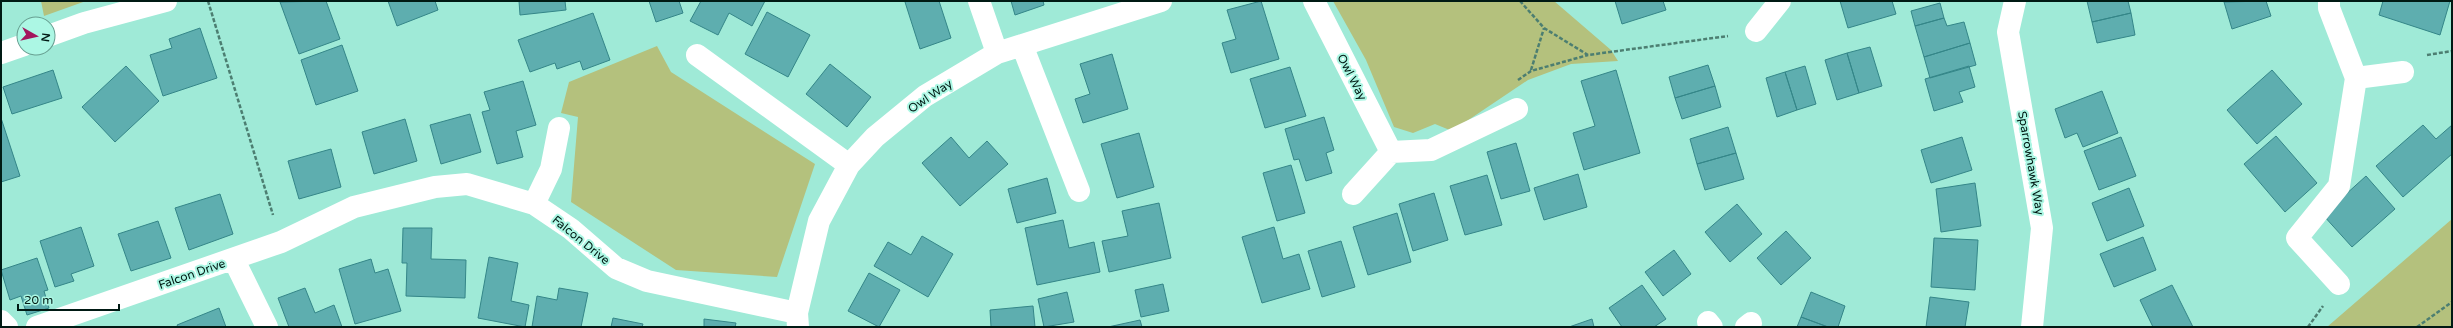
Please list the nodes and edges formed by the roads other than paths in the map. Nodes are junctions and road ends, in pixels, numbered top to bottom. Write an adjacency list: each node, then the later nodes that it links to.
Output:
1 (166, 1): 9 (street)
2 (979, 1): 13 (street)
3 (1161, 1): 10 (street, Owl Way)
4 (1314, 1): 19 (street, Owl Way)
5 (1780, 1): 8 (street)
6 (2015, 1): 31 (street, Sparrowhawk Way)
7 (2329, 1): 16 (street)
8 (1756, 31)
9 (56, 33)
10 (1022, 45): 13 (street, Owl Way); 21 (street)
11 (16, 48): 12 (street)
12 (1, 53)
13 (997, 53): 20 (street, Owl Way)
14 (697, 56): 20 (street)
15 (2403, 72): 16 (street)
16 (2356, 78): 25 (street)
17 (1517, 109): 19 (street)
18 (559, 128): 23 (street)
19 (1391, 152): 22 (street)
20 (849, 164): 26 (street, Owl Way)
21 (1079, 191)
22 (1353, 194)
23 (534, 204): 24 (street, Falcon Drive); 26 (street, Falcon Drive)
24 (234, 260): 29 (street, Falcon Drive); 30 (street, Falcon Drive)
25 (2339, 284)
26 (797, 320)
27 (1, 321): 28 (street)
28 (7, 327)
29 (37, 327)
30 (267, 327)
31 (2032, 327)

